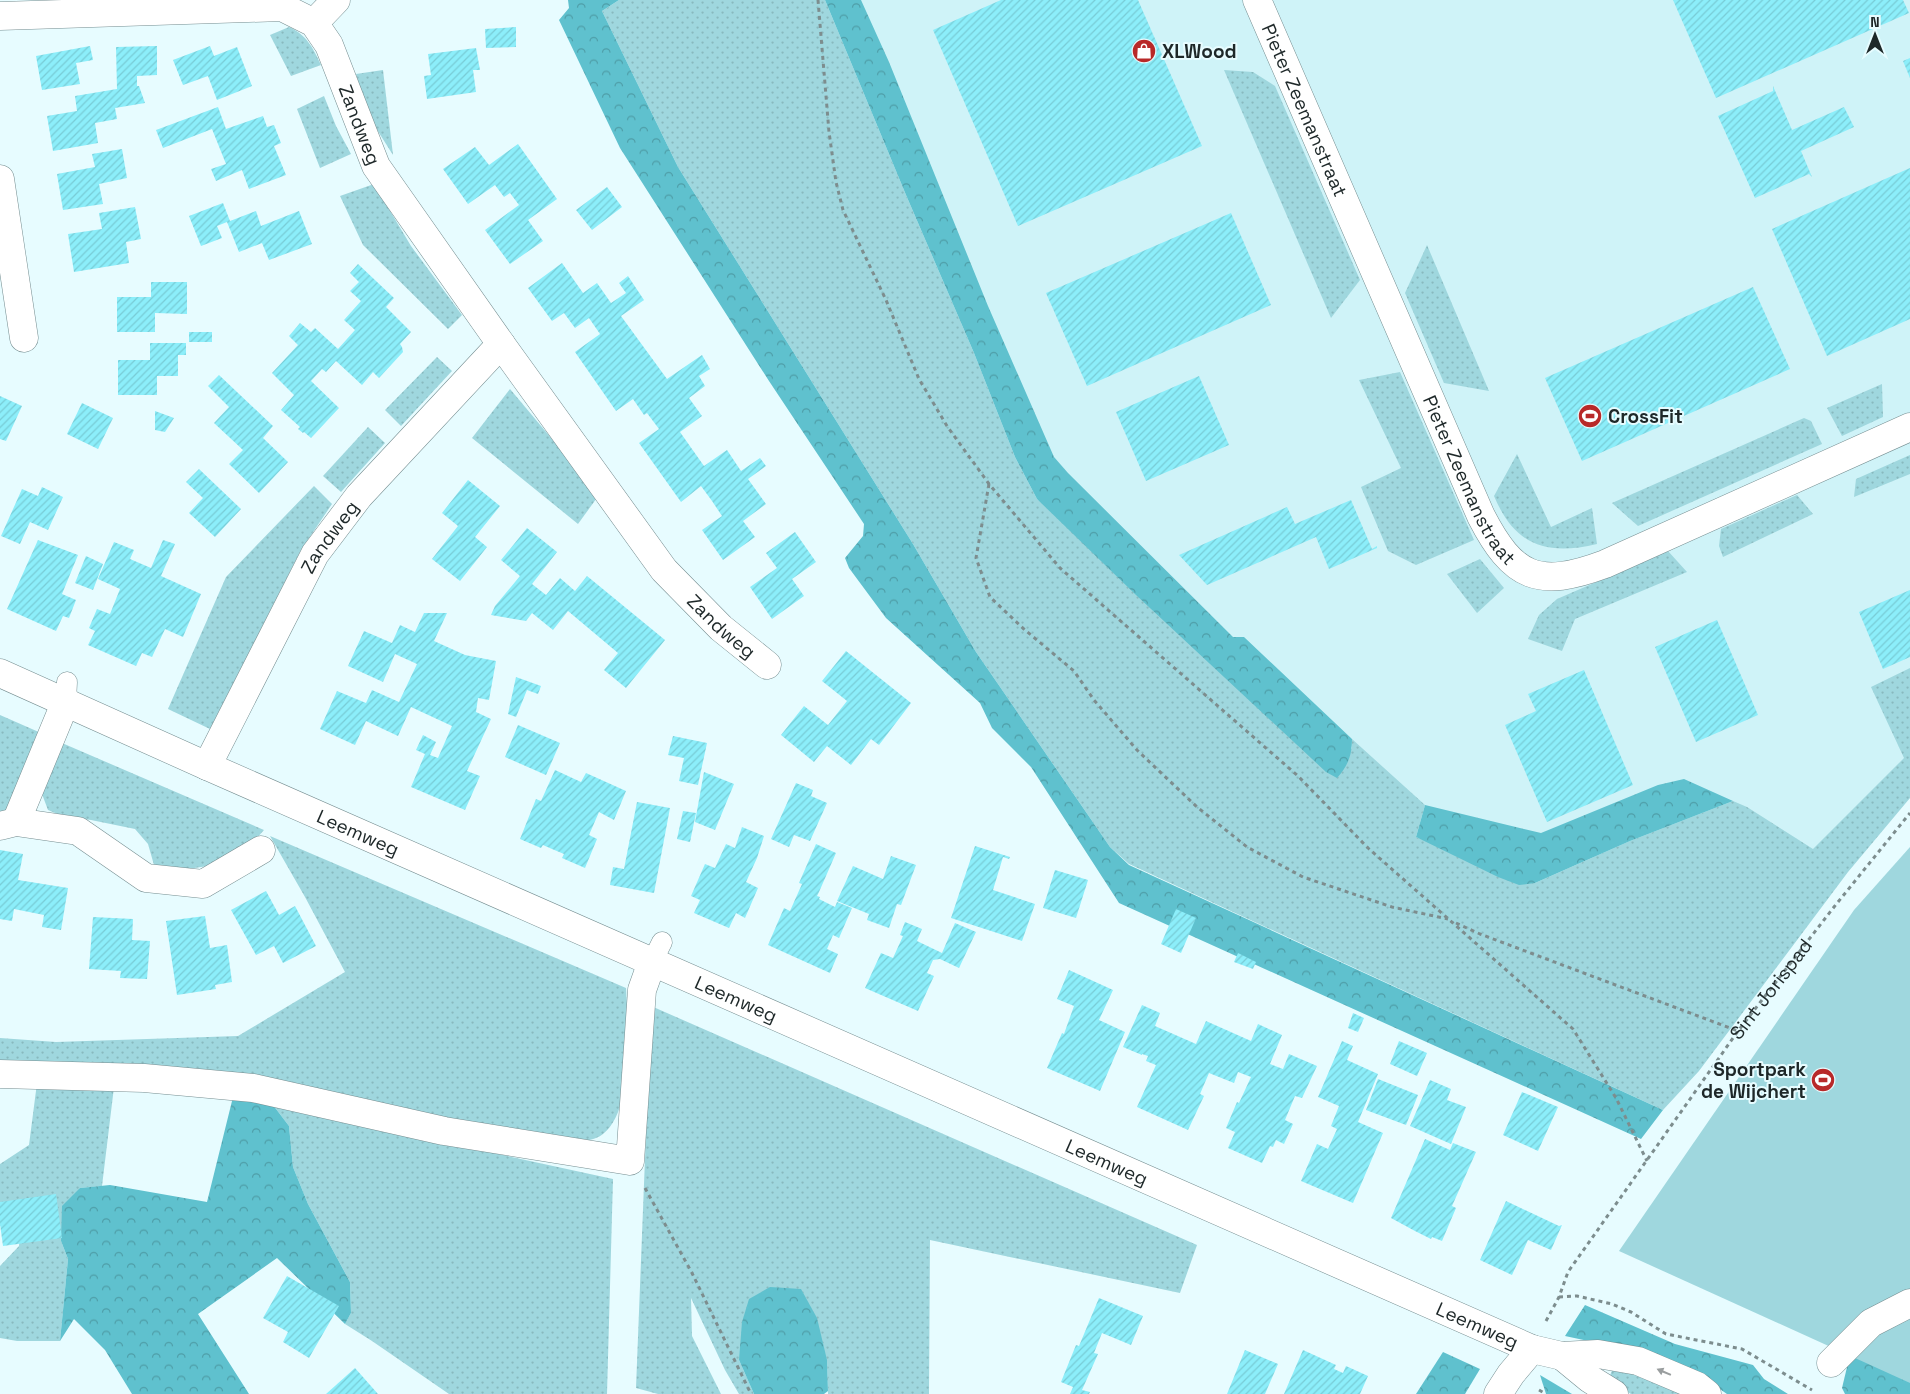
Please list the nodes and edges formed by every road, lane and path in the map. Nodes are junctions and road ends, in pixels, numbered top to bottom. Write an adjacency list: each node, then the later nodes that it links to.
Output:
1 (336, 0): 6 (street)
2 (818, 0): 11 (path)
3 (1257, 0): 10 (street, Pieter Zeemanstraat)
4 (225, 4): 5 (street); 6 (street)
5 (0, 16)
6 (314, 23): 9 (street, Zandweg)
7 (0, 179): 8 (street)
8 (24, 338)
9 (501, 344): 12 (street, Zandweg); 15 (street, Zandweg)
10 (1910, 427)
11 (989, 484): 19 (path); 19 (path)
12 (767, 665)
13 (0, 673): 14 (street, Leemweg)
14 (67, 691): 15 (street, Leemweg); 17 (street)
15 (207, 766): 20 (street, Leemweg)
16 (1910, 813): 21 (path, Sint Jorispad)
17 (8, 824): 18 (street)
18 (261, 850)
19 (1451, 920): 21 (path); 24 (path)
20 (657, 952): 23 (street); 26 (street, Leemweg)
21 (1738, 1031): 24 (path, Sint Jorispad)
22 (0, 1074): 23 (street)
23 (630, 1161): 29 (path)
24 (1647, 1161): 33 (path, Sint Jorispad)
25 (1910, 1303): 28 (street)
26 (1532, 1349): 27 (street, Leemweg); 30 (street)
27 (1562, 1356): 31 (street, Leemweg); 32 (street, Leemweg, one-way to 27)
28 (1831, 1363)
29 (751, 1394)
30 (1498, 1394)
31 (1614, 1394)
32 (1707, 1394)
33 (1819, 1394)

